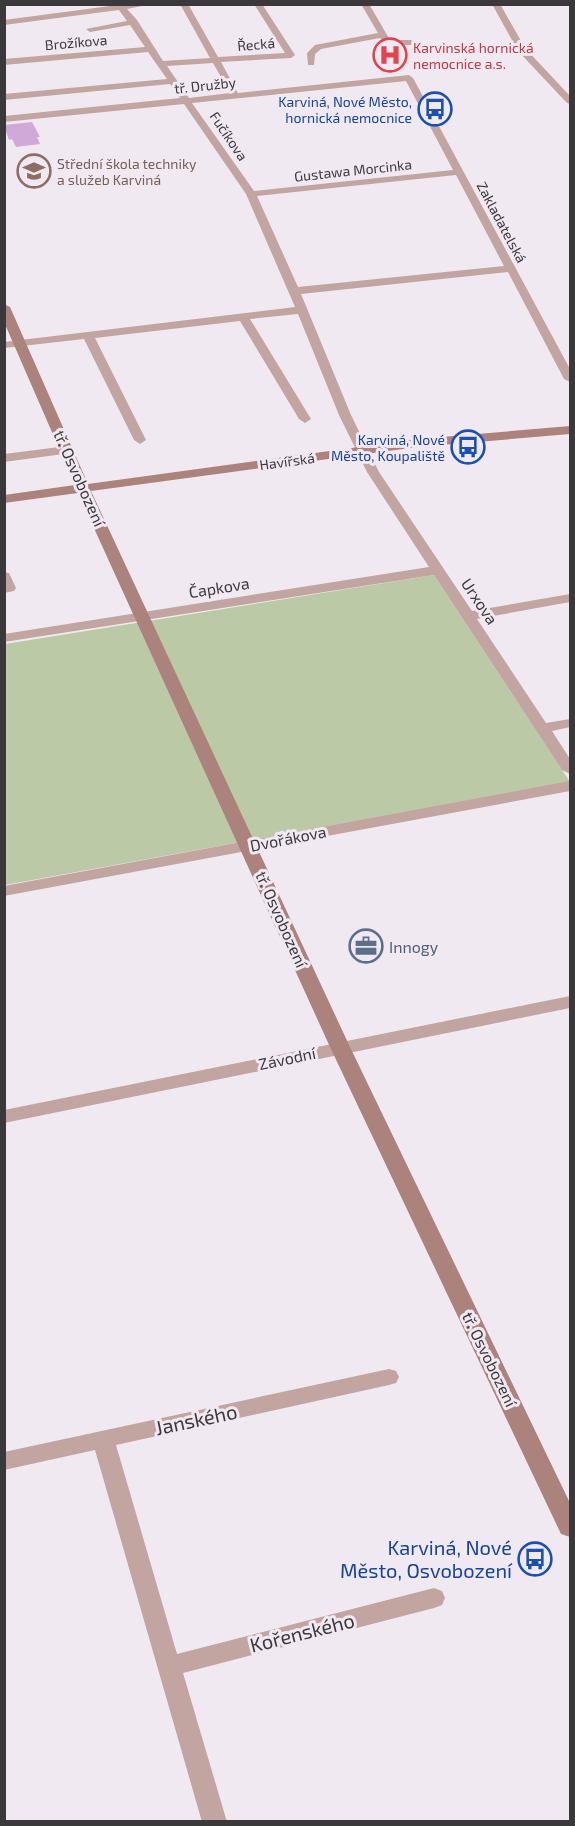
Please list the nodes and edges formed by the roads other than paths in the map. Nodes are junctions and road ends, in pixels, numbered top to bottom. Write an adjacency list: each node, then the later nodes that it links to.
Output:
1 (148, 4): 6 (street)
2 (184, 4): 13 (street)
3 (258, 4): 13 (street, Řecká)
4 (365, 4): 10 (street)
5 (495, 4): 22 (street)
6 (122, 8): 7 (street, Fučíkova); 8 (street)
7 (134, 22): 9 (street); 12 (street, Fučíkova)
8 (4, 23)
9 (90, 29)
10 (381, 35): 11 (street); 15 (street)
11 (411, 44)
12 (150, 49): 14 (street, Brožíkova); 16 (street, Fučíkova)
13 (216, 61): 16 (street, Řecká); 19 (street)
14 (4, 62)
15 (311, 63)
16 (162, 64): 18 (street, Fučíkova)
17 (409, 78): 19 (street, tř. Družby); 24 (street, Zakladatelská)
18 (173, 81): 20 (street, tř. Družby); 21 (street, Fučíkova)
19 (235, 95): 21 (street, tř. Družby)
20 (4, 97)
21 (187, 101): 23 (street, tř. Družby); 25 (street, Fučíkova)
22 (570, 101)
23 (4, 119)
24 (458, 172): 25 (street, Gustawa Morcinka); 26 (street, Zakladatelská)
25 (251, 194): 27 (street, Fučíkova)
26 (510, 269): 27 (street); 34 (street, Zakladatelská)
27 (294, 291): 29 (street, Fučíkova)
28 (4, 307): 32 (street, tř. Osvobození)
29 (302, 310): 30 (street); 39 (street, Fučíkova)
30 (243, 317): 31 (street); 35 (street)
31 (88, 336): 32 (street); 37 (street)
32 (21, 343): 33 (street); 38 (street, tř. Osvobození)
33 (4, 345)
34 (570, 379)
35 (305, 419)
36 (570, 430): 39 (street, Havířská)
37 (140, 440)
38 (67, 450): 40 (street); 41 (street, tř. Osvobození)
39 (364, 451): 41 (street, Havířská); 43 (street, Urxova)
40 (4, 458)
41 (83, 489): 42 (street, Havířská); 47 (street, tř. Osvobození)
42 (4, 499)
43 (438, 570): 47 (street, Čapkova); 48 (street, Urxova)
44 (4, 576): 45 (street)
45 (4, 589)
46 (570, 598): 48 (street)
47 (143, 616): 49 (street, Čapkova); 54 (street, tř. Osvobození)
48 (468, 616): 51 (street, Urxova)
49 (4, 638)
50 (570, 723): 51 (street)
51 (543, 728): 52 (street, Urxova)
52 (570, 770)
53 (570, 786): 54 (street, Dvořákova)
54 (249, 846): 55 (street, Dvořákova); 57 (street, tř. Osvobození)
55 (4, 891)
56 (570, 1002): 57 (street, Závodní)
57 (340, 1047): 58 (street, Závodní); 62 (street, tř. Osvobození)
58 (4, 1117)
59 (388, 1377): 60 (street, Janského)
60 (103, 1439): 61 (street, Janského); 64 (street)
61 (4, 1461)
62 (570, 1527)
63 (434, 1598): 64 (street, Kořenského)
64 (170, 1666): 65 (street)
65 (215, 1821)

